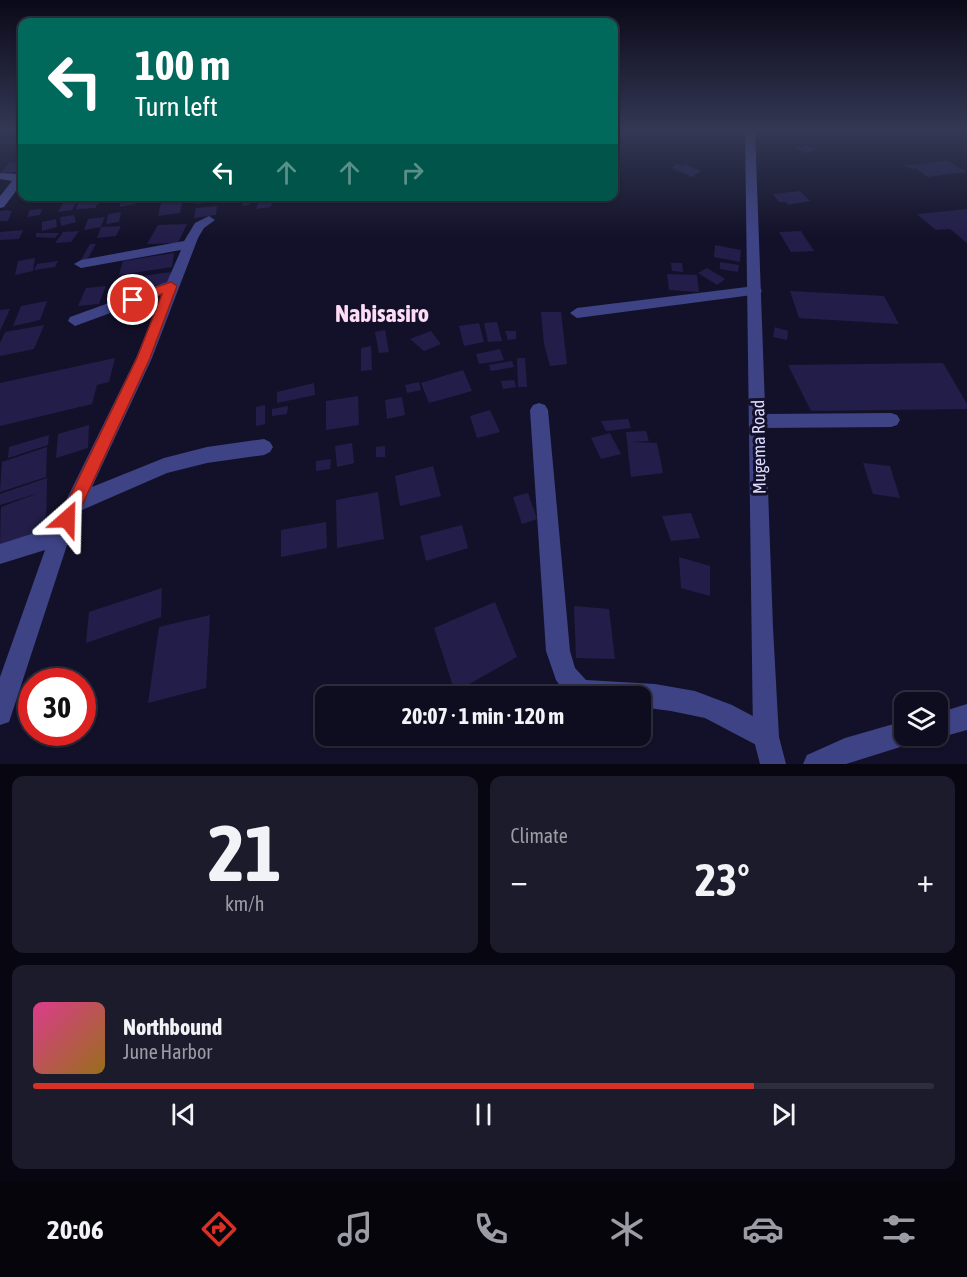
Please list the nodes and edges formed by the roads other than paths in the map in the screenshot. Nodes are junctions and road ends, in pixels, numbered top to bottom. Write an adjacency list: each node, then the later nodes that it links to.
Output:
1 (751, 166): 8 (street, Mugema Road)
2 (0, 176): 3 (street)
3 (0, 204)
4 (209, 220): 5 (street)
5 (188, 245): 6 (street); 7 (street)
6 (81, 264)
7 (171, 286): 10 (street); 15 (street)
8 (755, 291): 9 (street); 13 (street, Mugema Road)
9 (577, 313)
10 (75, 321)
11 (538, 410): 21 (street)
12 (891, 420): 13 (street)
13 (758, 421): 21 (street, Mugema Road)
14 (264, 447): 15 (street)
15 (75, 504): 16 (street)
16 (60, 535): 17 (street); 18 (street)
17 (0, 554)
18 (0, 713)
19 (967, 717): 20 (street)
20 (948, 722)
21 (766, 737): 23 (street, Mugema Road)
22 (894, 737): 24 (street)
23 (773, 764)
24 (816, 764)

